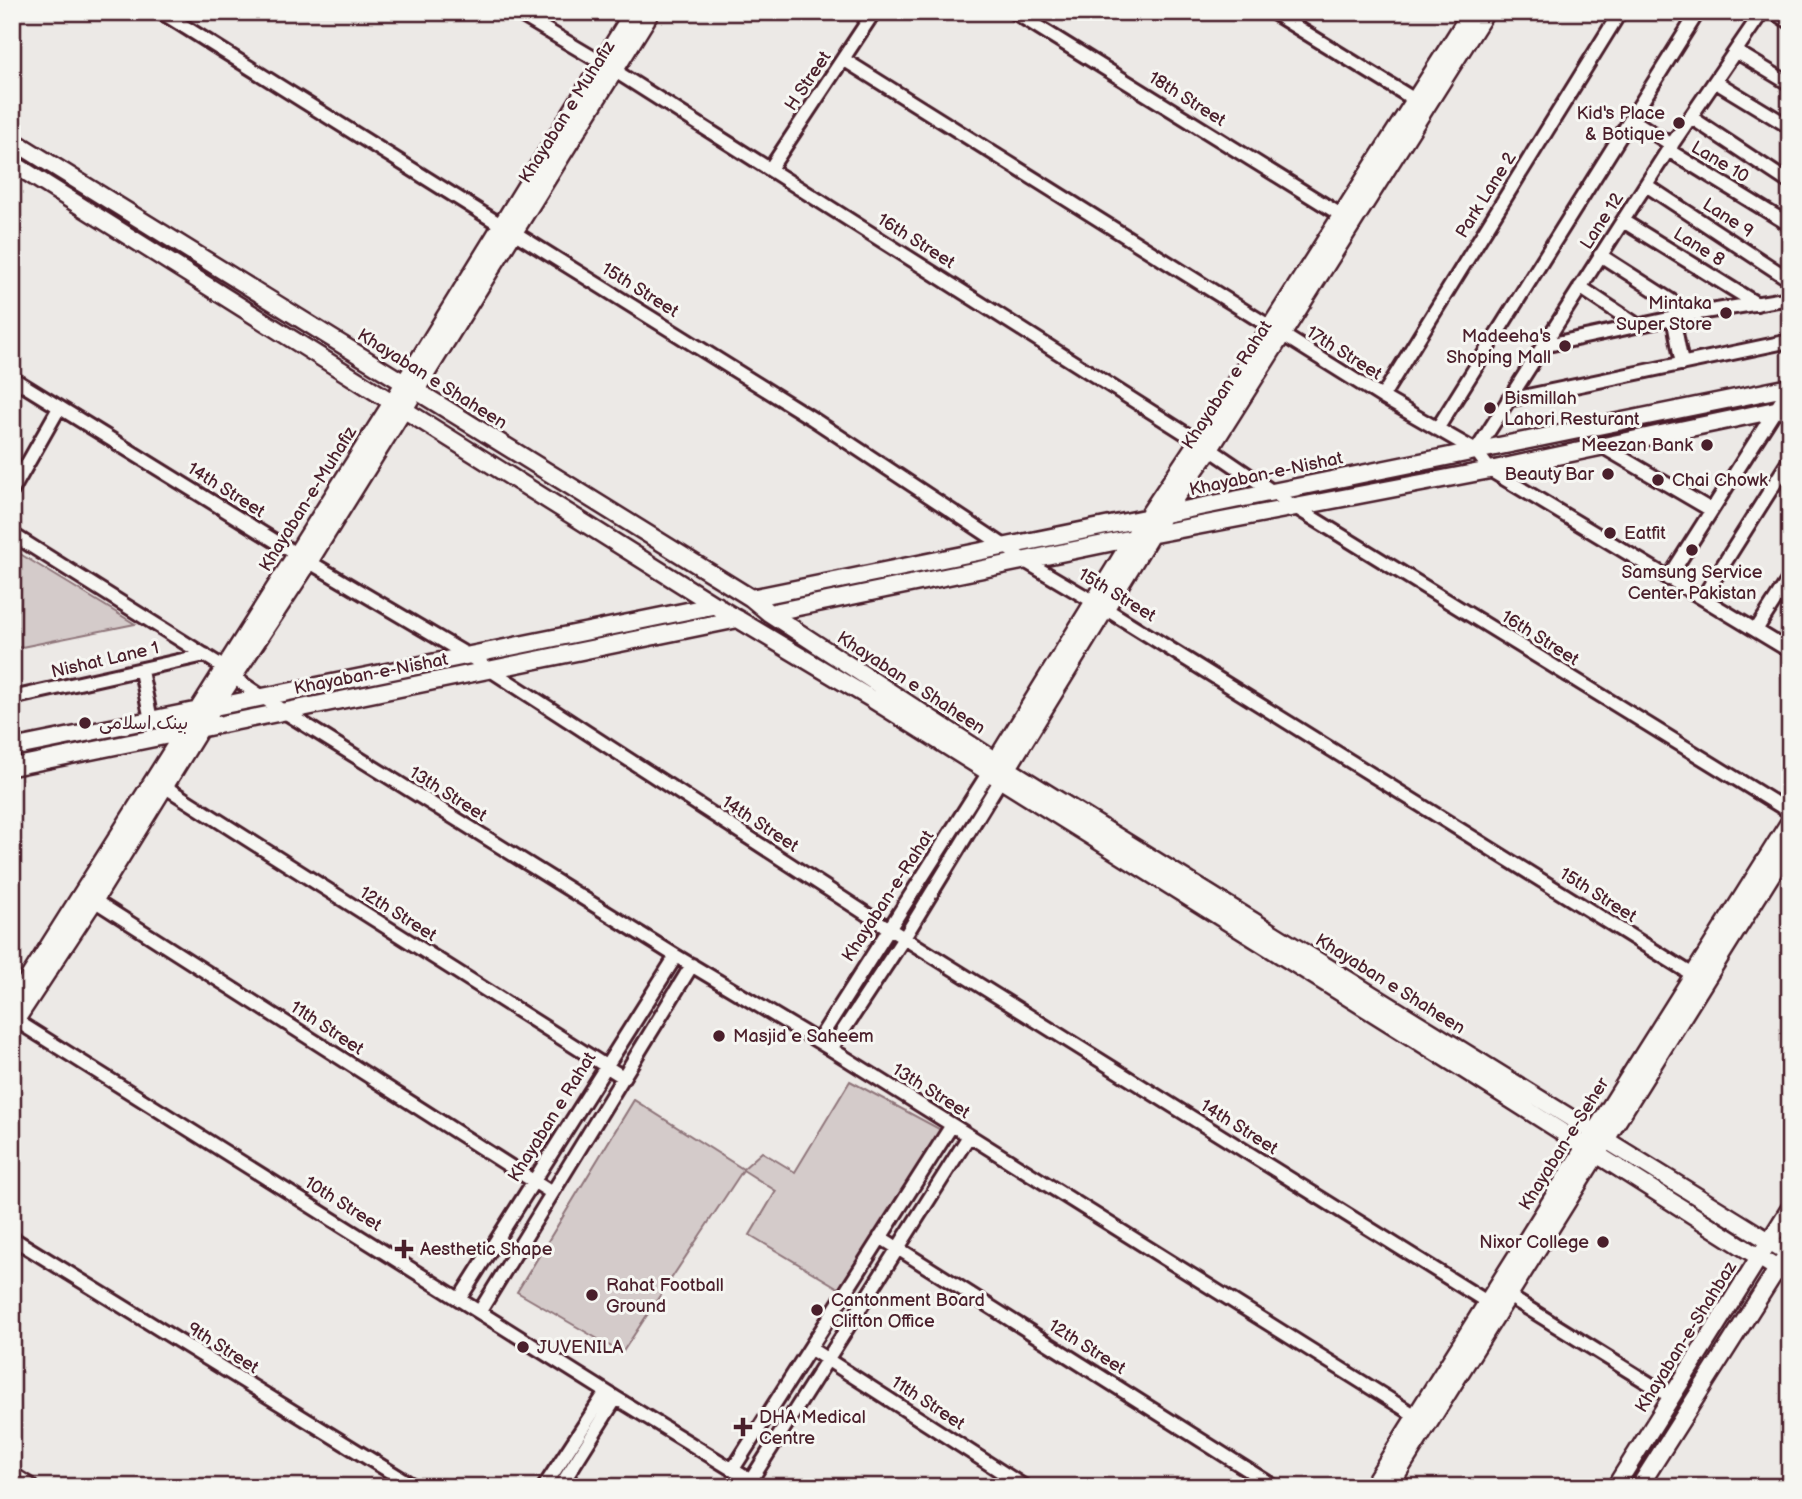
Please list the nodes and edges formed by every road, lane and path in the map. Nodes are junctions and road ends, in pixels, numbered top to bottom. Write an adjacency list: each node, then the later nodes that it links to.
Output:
1 (161, 12): 33 (street, 15th Street)
2 (516, 12): 17 (street, 16th Street)
3 (633, 12): 17 (street, Khayaban-e-Muhafiz)
4 (652, 12): 17 (street, Khayaban e Muhafiz)
5 (874, 12): 16 (street, H Street)
6 (1014, 12): 30 (street, 18th Street)
7 (1272, 12): 20 (street)
8 (1471, 12): 20 (street, Khayaban e Rahat)
9 (1486, 12): 42 (street, Khayaban e Rahat)
10 (1620, 12): 49 (street, Park Lane 2)
11 (1698, 12): 22 (street)
12 (1762, 12): 15 (street, Lane 12)
13 (1773, 12): 14 (street)
14 (1790, 22)
15 (1737, 52): 18 (street, Lane 12); 19 (street)
16 (844, 59): 27 (street, H Street); 42 (street, 17th Street)
17 (608, 67): 27 (street, 16th Street); 33 (street, Khayaban-e-Muhafiz)
18 (1716, 82): 21 (street, Lane 12); 23 (street)
19 (1790, 84)
20 (1415, 100): 30 (street, Khayaban e Rahat)
21 (1692, 118): 25 (street, Lane 12); 28 (street)
22 (1631, 119): 25 (street, Lane 10); 54 (street)
23 (1790, 127)
24 (12, 140): 47 (street, Khayaban e Shaheen)
25 (1670, 148): 29 (street, Lane 12); 32 (street, Lane 10)
26 (12, 163): 51 (street, Khayaban e Shaheen)
27 (770, 169): 56 (street, 16th Street)
28 (1790, 183)
29 (1646, 185): 31 (street, Lane 12); 35 (street, Lane 9)
30 (1341, 215): 42 (street, Khayaban e Rahat)
31 (1623, 221): 34 (street, Lane 12); 38 (street, Lane 8)
32 (1790, 225)
33 (508, 229): 47 (street, Khayaban-e-Muhafiz); 68 (street, 15th Street)
34 (1600, 254): 36 (street, Lane 12); 39 (street)
35 (1790, 281)
36 (1580, 287): 41 (street); 44 (street, Lane 12)
37 (1790, 298): 38 (street)
38 (1757, 304): 39 (street)
39 (1692, 314): 40 (street)
40 (1673, 317): 41 (street); 45 (street)
41 (1637, 325): 44 (street)
42 (1276, 331): 49 (street, 17th Street); 56 (street, Khayaban e Rahat)
43 (1790, 341): 45 (street)
44 (1543, 346): 50 (street, Lane 12)
45 (1682, 364): 50 (street)
46 (12, 379): 52 (street, 14th Street)
47 (409, 387): 51 (street, Khayaban-e-Muhafiz); 74 (street, Khayaban e Shaheen)
48 (1790, 387): 53 (street); 57 (street, Khayaban-e-Nishat)
49 (1382, 397): 54 (street, 17th Street)
50 (1508, 400): 57 (street, Lane 12)
51 (398, 405): 69 (street, Khayaban-e-Muhafiz); 75 (street, Khayaban e Shaheen)
52 (59, 408): 60 (street); 69 (street, 14th Street)
53 (1782, 408): 55 (street, Khayaban-e-Nishat); 63 (street)
54 (1437, 429): 57 (street, 17th Street)
55 (1600, 445): 59 (street, Khayaban-e-Nishat); 63 (street)
56 (1203, 446): 61 (street, 16th Street); 64 (street, Khayaban e Rahat)
57 (1476, 451): 59 (street, 17th Street); 61 (street, Khayaban-e-Nishat)
58 (1790, 459): 73 (street)
59 (1490, 470): 62 (street, Khayaban-e-Nishat); 72 (street, 17th Street)
60 (12, 491)
61 (1272, 492): 62 (street, 16th Street); 64 (street, Khayaban-e-Nishat)
62 (1295, 507): 66 (street, Khayaban-e-Nishat); 98 (street, 16th Street)
63 (1711, 510): 72 (street)
64 (1156, 516): 66 (street, Khayaban e Rahat); 67 (street, Khayaban e Rahat); 68 (street, Khayaban-e-Nishat)
65 (12, 534): 81 (street)
66 (1152, 534): 67 (street, Khayaban-e-Nishat); 76 (street, Khayaban e Rahat)
67 (1133, 538): 70 (street, Khayaban-e-Nishat); 76 (street, Khayaban e Rahat)
68 (1006, 547): 70 (street, 15th Street); 74 (street, Khayaban-e-Nishat)
69 (303, 558): 82 (street, 14th Street); 85 (street, Khayaban-e-Muhafiz)
70 (1025, 561): 76 (street, 15th Street); 77 (street, Khayaban-e-Nishat)
71 (1790, 577): 79 (street)
72 (1668, 579): 73 (street, 17th Street)
73 (1703, 597): 79 (street, 17th Street)
74 (751, 598): 77 (street, Khayaban e Shaheen)
75 (717, 605): 78 (street, Khayaban e Shaheen); 82 (street, Khayaban-e-Nishat)
76 (1100, 605): 96 (street, Khayaban e Rahat); 106 (street, 15th Street)
77 (769, 613): 96 (street, Khayaban e Shaheen)
78 (738, 619): 83 (street, Khayaban-e-Nishat); 96 (street, Khayaban e Shaheen)
79 (1756, 630): 80 (street, 17th Street)
80 (1790, 651)
81 (205, 655): 84 (street, Nishat Lane 1); 85 (street)
82 (469, 656): 83 (street, 14th Street); 87 (street, Khayaban-e-Nishat)
83 (489, 670): 90 (street, Khayaban-e-Nishat); 102 (street, 14th Street)
84 (141, 671): 86 (street, Nishat Lane 1); 91 (street)
85 (229, 672): 87 (street, 13th Street); 88 (street, Khayaban-e-Muhafiz); 89 (street, Khayaban-e-Muhafiz)
86 (12, 698)
87 (264, 698): 88 (street, Khayaban-e-Nishat); 90 (street, 13th Street)
88 (213, 708): 89 (street, Khayaban-e-Nishat); 92 (street, Khayaban-e-Muhafiz)
89 (195, 711): 91 (street, Khayaban-e-Nishat); 93 (street, Khayaban-e-Muhafiz)
90 (283, 711): 92 (street, Khayaban-e-Nishat); 104 (street, 13th Street)
91 (151, 720): 94 (street, Khayaban-e-Nishat)
92 (202, 728): 93 (street, Khayaban-e-Nishat); 97 (street, Khayaban-e-Muhafiz)
93 (184, 731): 95 (street, Khayaban-e-Nishat); 97 (street, Khayaban-e-Muhafiz)
94 (12, 748)
95 (12, 767)
96 (998, 770): 102 (street, Khayaban-e-Rahat); 103 (street, Khayaban-e-Rahat); 115 (street, Khayaban e Shaheen)
97 (160, 783): 101 (street, Khayaban-e-Muhafiz); 111 (street, 12th Street)
98 (1790, 812)
99 (1790, 821): 106 (street, Khayaban-e-Seher)
100 (1790, 845): 106 (street, Khayaban-e-Seher)
101 (88, 897): 107 (street, Khayaban-e-Muhafiz); 108 (street, Khayaban-e-Muhafiz); 116 (street, 11th Street)
102 (888, 928): 103 (street, 14th Street); 109 (street, Khayaban-e-Rahat)
103 (904, 938): 110 (street, Khayaban-e-Rahat); 126 (street, 14th Street)
104 (676, 956): 105 (street, 13th Street); 111 (street, Khayaban e Rahat)
105 (692, 965): 109 (street, 13th Street); 112 (street)
106 (1699, 978): 115 (street, Khayaban-e-Seher)
107 (12, 1004)
108 (13, 1022): 127 (street, 10th Street)
109 (818, 1041): 110 (street, 13th Street)
110 (831, 1049): 113 (street, 13th Street)
111 (607, 1068): 112 (street, 12th Street); 116 (street, Khayaban e Rahat)
112 (623, 1077): 117 (street)
113 (952, 1125): 114 (street, 13th Street); 119 (street)
114 (969, 1136): 122 (street); 133 (street, 13th Street)
115 (1595, 1143): 121 (street, Khayaban e Shaheen); 124 (street, Khayaban e Shaheen); 126 (street, Khayaban-e-Seher)
116 (535, 1181): 117 (street, 11th Street); 127 (street, Khayaban e Rahat)
117 (552, 1192): 128 (street)
118 (1790, 1208): 121 (street, Khayaban-e-Shahbaz)
119 (880, 1237): 122 (street, 12th Street); 129 (street)
120 (12, 1238): 138 (street, 9th Street)
121 (1769, 1241): 123 (street, Khayaban e Shaheen); 124 (street, Khayaban-e-Shahbaz)
122 (898, 1249): 130 (street); 142 (street, 12th Street)
123 (1789, 1252): 125 (street)
124 (1759, 1257): 125 (street, Khayaban e Shaheen); 132 (street, Khayaban-e-Shahbaz)
125 (1784, 1273): 146 (street)
126 (1497, 1295): 132 (street, 14th Street); 133 (street, Khayaban-e-Seher); 144 (street, Khayaban-e-Seher)
127 (460, 1298): 128 (street, 10th Street)
128 (480, 1311): 131 (street, 10th Street)
129 (811, 1349): 130 (street, 11th Street); 134 (street)
130 (828, 1360): 136 (street); 141 (street, 11th Street)
131 (611, 1395): 134 (street, 10th Street); 139 (street); 140 (street)
132 (1671, 1397): 145 (street, Khayaban-e-Shahbaz)
133 (1416, 1416): 143 (street, Khayaban-e-Seher)
134 (733, 1469): 136 (street, 10th Street)
135 (12, 1477): 137 (main road)
136 (756, 1483)
137 (28, 1487)
138 (415, 1487)
139 (544, 1487)
140 (560, 1487)
141 (1025, 1487)
142 (1275, 1487)
143 (1371, 1487)
144 (1389, 1487)
145 (1615, 1487)
146 (1639, 1487)

